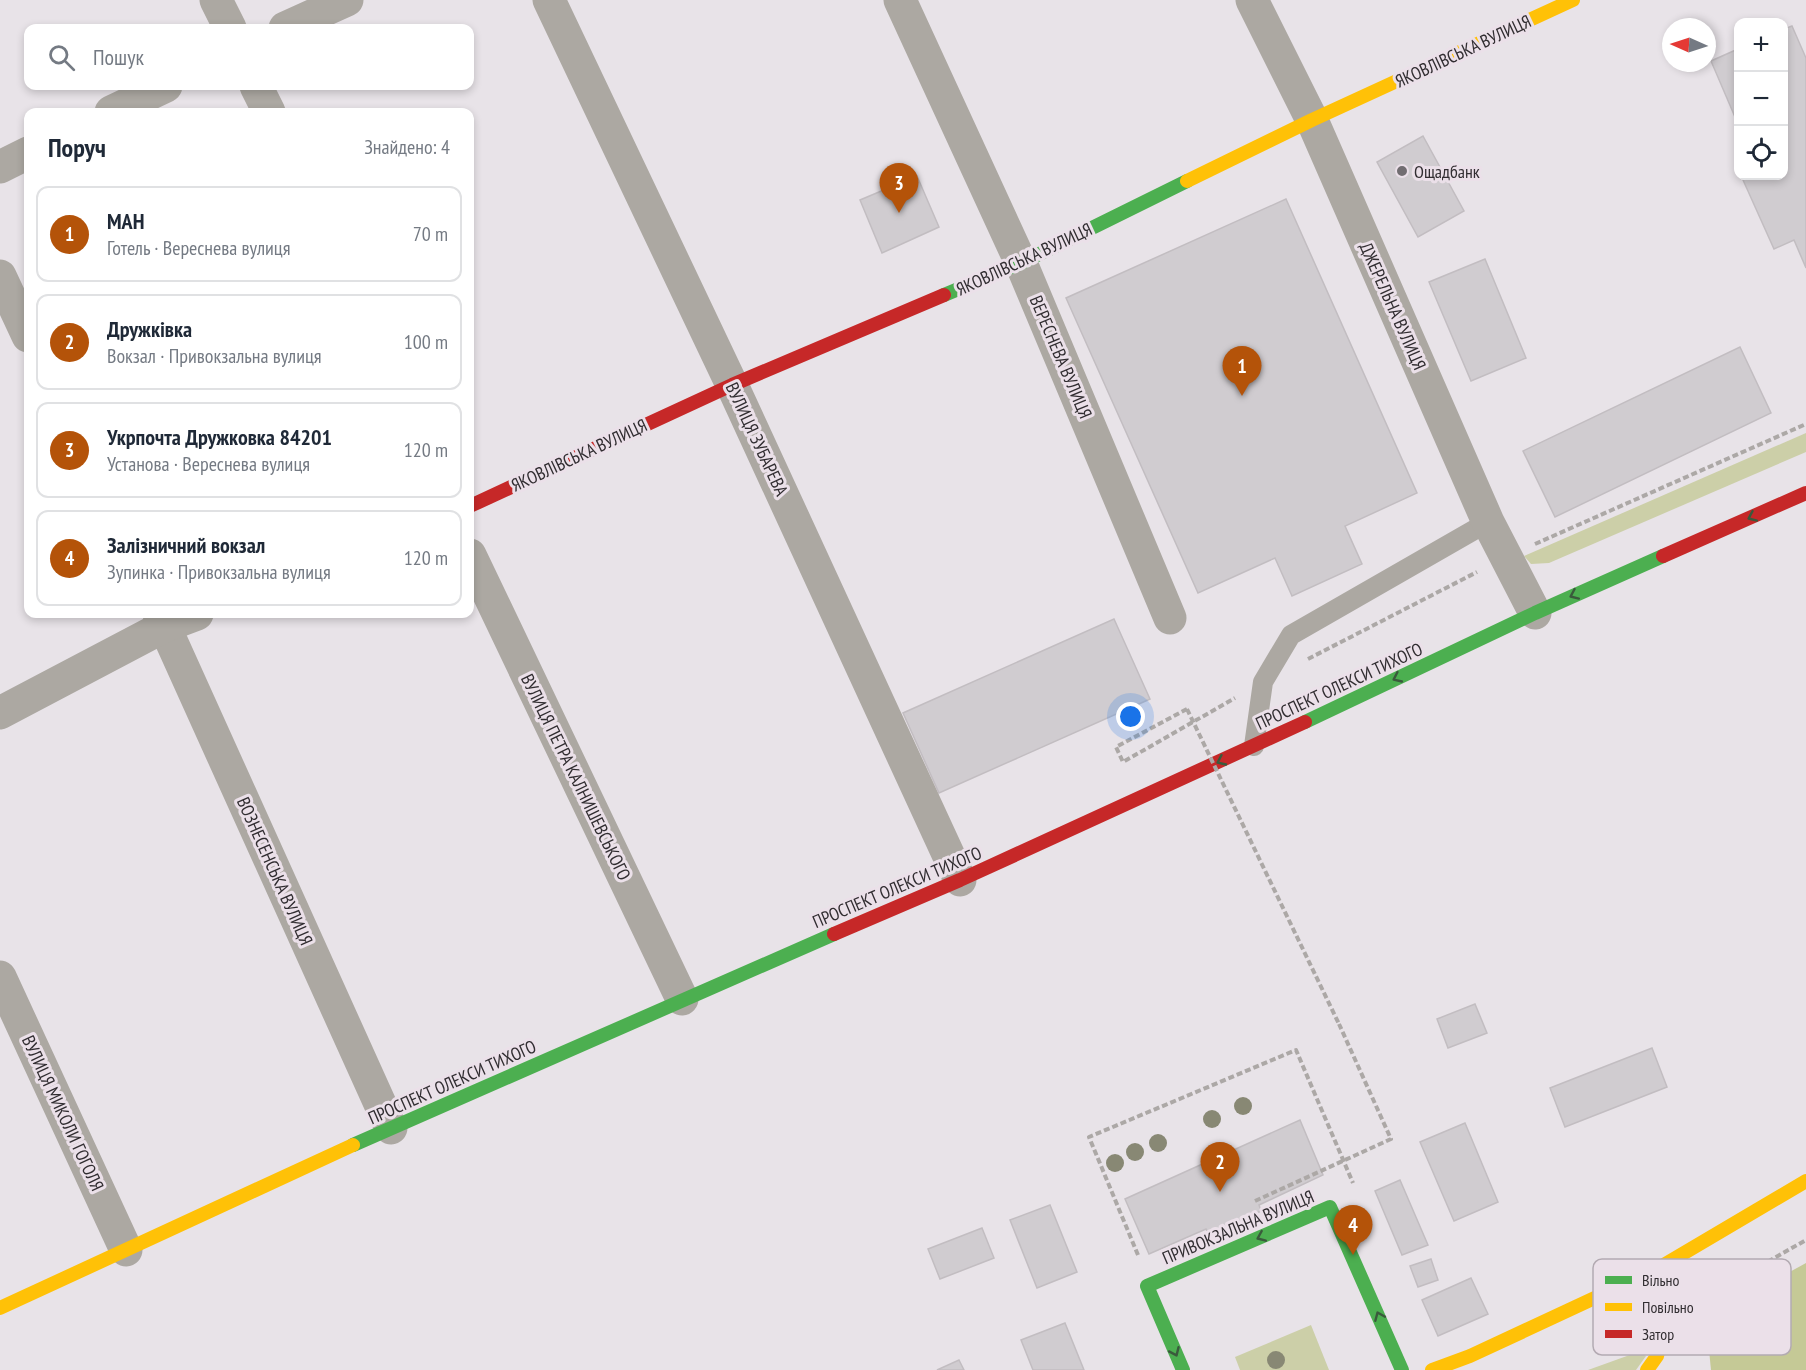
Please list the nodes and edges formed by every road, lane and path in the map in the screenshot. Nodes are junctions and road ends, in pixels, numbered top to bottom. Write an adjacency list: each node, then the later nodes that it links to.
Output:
1 (216, 0): 7 (street)
2 (347, 0): 8 (street)
3 (549, 0): 19 (street, ВУЛИЦЯ ЗУБАРЕВА)
4 (900, 0): 16 (street, ВЕРЕСНЕВА ВУЛИЦЯ)
5 (1251, 0): 13 (street, ДЖЕРЕЛЬНА ВУЛИЦЯ)
6 (1573, 0): 13 (street, ЯКОВЛІВСЬКА ВУЛИЦЯ)
7 (228, 24)
8 (294, 24)
9 (158, 90): 11 (street)
10 (258, 90): 12 (street)
11 (119, 108)
12 (267, 108)
13 (1312, 120): 16 (street, ЯКОВЛІВСЬКА ВУЛИЦЯ); 23 (street, ДЖЕРЕЛЬНА ВУЛИЦЯ)
14 (24, 155): 15 (street)
15 (0, 167)
16 (1021, 263): 19 (street, ЯКОВЛІВСЬКА ВУЛИЦЯ); 27 (street, ВЕРЕСНЕВА ВУЛИЦЯ)
17 (0, 276): 18 (street)
18 (24, 327)
19 (732, 385): 22 (street, ЯКОВЛІВСЬКА ВУЛИЦЯ); 32 (street, ВУЛИЦЯ ЗУБАРЕВА)
20 (1806, 424): 24 (path)
21 (1806, 493): 26 (street, ПРОСПЕКТ ОЛЕКСИ ТИХОГО, one-way to 26)
22 (474, 504)
23 (1488, 522): 24 (street, ДЖЕРЕЛЬНА ВУЛИЦЯ); 29 (lane)
24 (1506, 557): 26 (street, ДЖЕРЕЛЬНА ВУЛИЦЯ); 29 (path)
25 (474, 563): 34 (street, ВУЛИЦЯ ПЕТРА КАЛНИШЕВСЬКОГО)
26 (1535, 613): 31 (street, ПРОСПЕКТ ОЛЕКСИ ТИХОГО, one-way to 31)
27 (1170, 618)
28 (162, 620): 30 (street); 35 (street, ВОЗНЕСЕНСЬКА ВУЛИЦЯ)
29 (1263, 682): 31 (lane); 36 (path, bridge)
30 (0, 713)
31 (1254, 746): 32 (street, ПРОСПЕКТ ОЛЕКСИ ТИХОГО, one-way to 32)
32 (960, 880): 34 (street, ПРОСПЕКТ ОЛЕКСИ ТИХОГО)
33 (0, 977): 40 (street, ВУЛИЦЯ МИКОЛИ ГОГОЛЯ)
34 (682, 999): 35 (street, ПРОСПЕКТ ОЛЕКСИ ТИХОГО)
35 (391, 1128): 40 (street, ПРОСПЕКТ ОЛЕКСИ ТИХОГО)
36 (1343, 1159): 38 (path); 41 (path)
37 (1806, 1181): 42 (street)
38 (1246, 1205)
39 (1806, 1240): 43 (path)
40 (126, 1250): 45 (street, ПРОСПЕКТ ОЛЕКСИ ТИХОГО)
41 (1149, 1251)
42 (1674, 1259)
43 (1772, 1259)
44 (1593, 1299): 49 (street)
45 (0, 1308)
46 (1657, 1355): 50 (street)
47 (1184, 1370): 48 (street, ПРИВОКЗАЛЬНА ВУЛИЦЯ, one-way to 47)
48 (1402, 1370)
49 (1432, 1370)
50 (1647, 1370)

